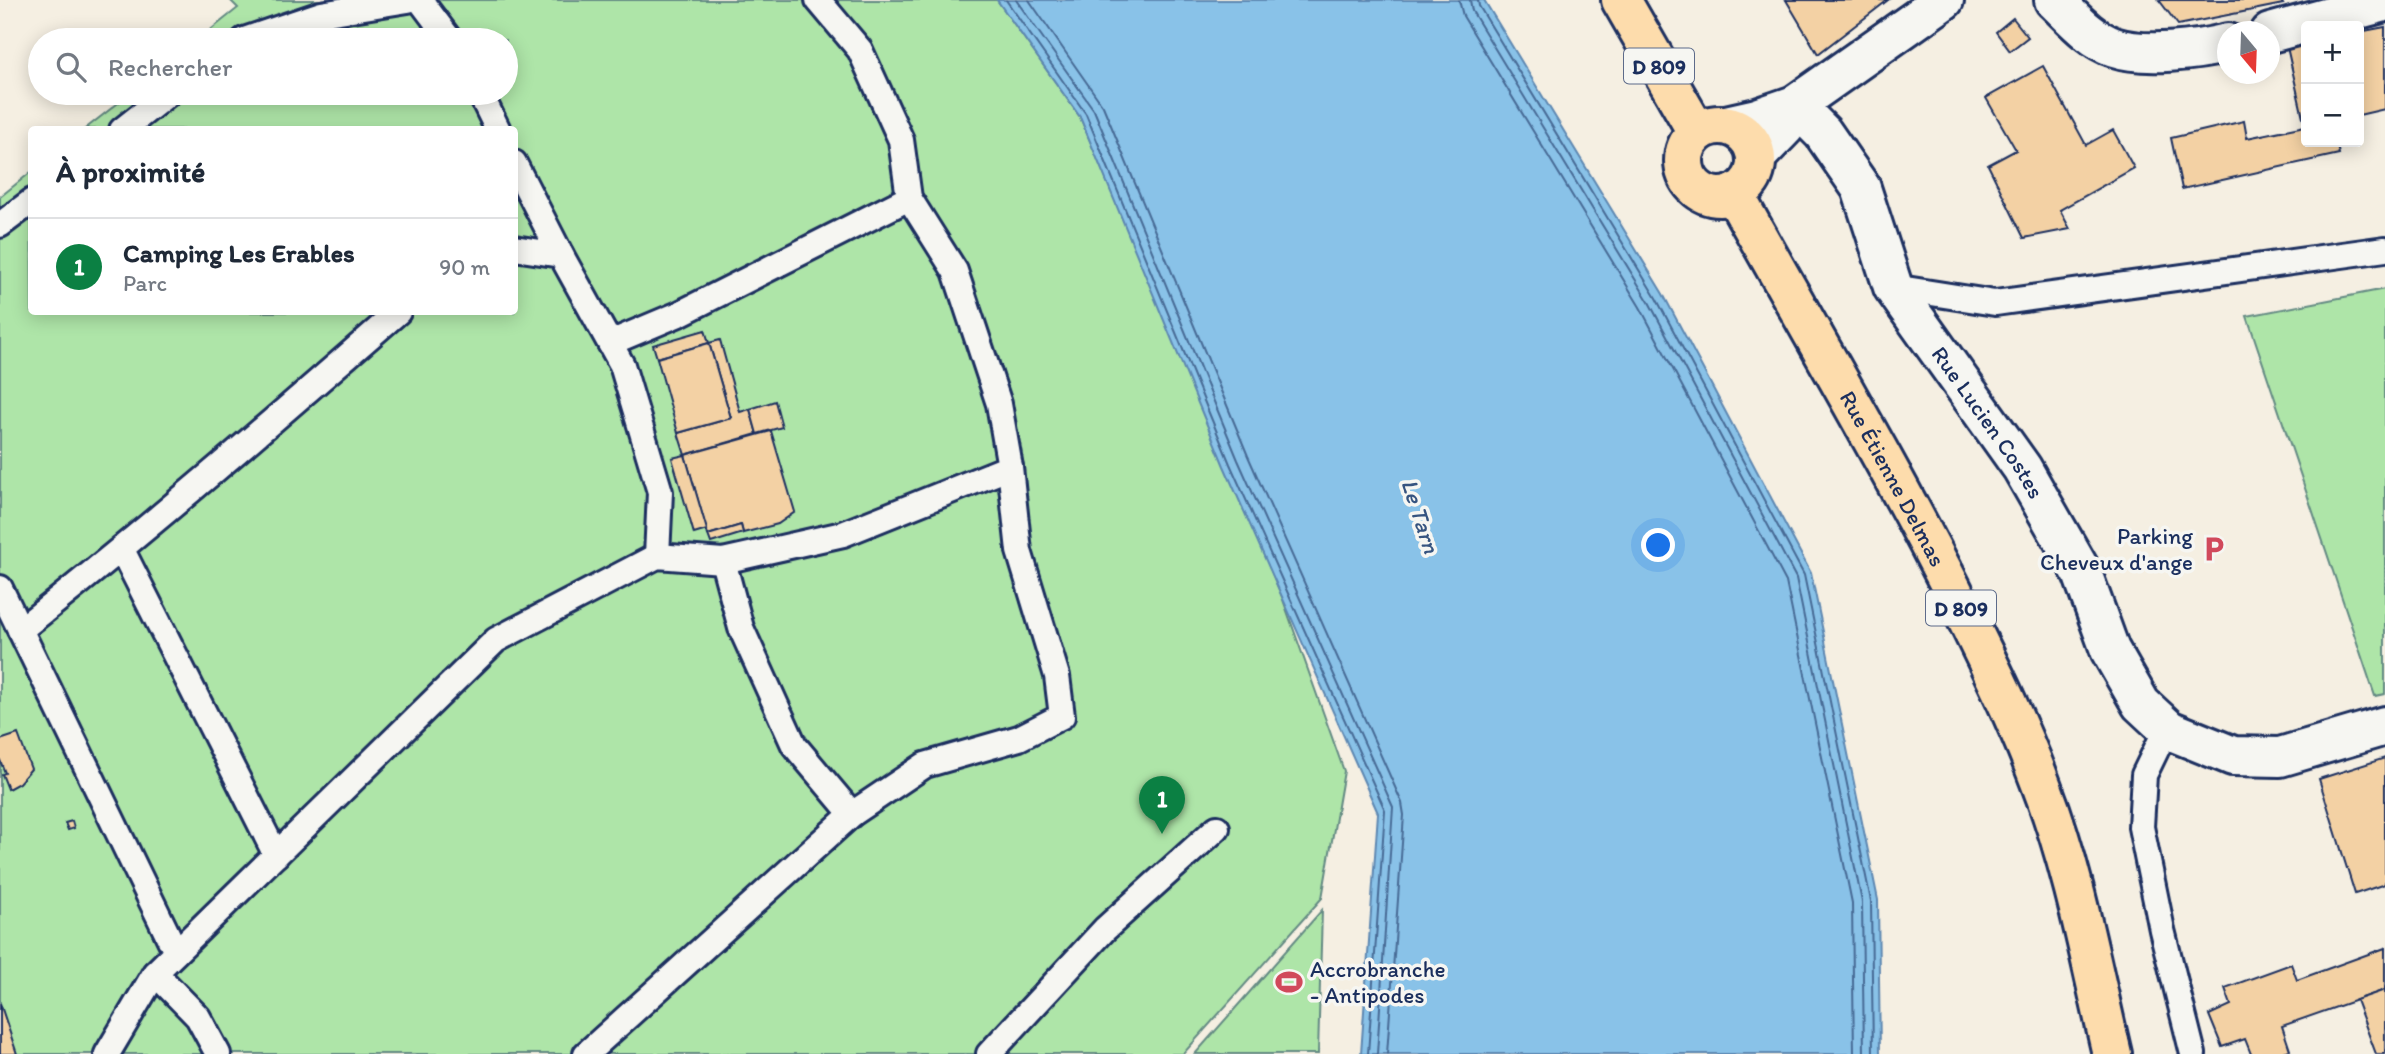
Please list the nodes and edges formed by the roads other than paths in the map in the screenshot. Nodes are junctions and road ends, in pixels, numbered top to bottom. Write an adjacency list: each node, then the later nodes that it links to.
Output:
1 (408, 0): 8 (lane)
2 (420, 0): 9 (lane)
3 (818, 0): 21 (lane)
4 (1621, 0): 17 (main road, D 809)
5 (1944, 0): 14 (street)
6 (2054, 0): 11 (street)
7 (2385, 2): 10 (street)
8 (280, 28)
9 (441, 28)
10 (2280, 30)
11 (2217, 44)
12 (154, 105): 15 (lane)
13 (486, 105): 16 (lane)
14 (1795, 105): 17 (street); 18 (street); 27 (street, Rue Lucien Costes)
15 (127, 126)
16 (496, 126)
17 (1712, 129): 18 (main road); 20 (main road)
18 (1756, 157): 20 (main road)
19 (518, 171): 26 (lane)
20 (1734, 194): 47 (main road, Rue Étienne Delmas / D 809)
21 (909, 198): 29 (lane); 30 (lane)
22 (28, 204): 23 (lane)
23 (0, 225)
24 (518, 249): 26 (lane)
25 (2385, 249): 27 (lane)
26 (561, 255): 29 (lane)
27 (1893, 287): 37 (street, Rue Lucien Costes)
28 (395, 315): 31 (lane)
29 (610, 343): 32 (lane)
30 (1010, 467): 33 (lane); 38 (lane)
31 (122, 550): 35 (lane); 40 (lane)
32 (657, 556): 33 (lane); 40 (lane)
33 (723, 561): 38 (lane)
34 (0, 588): 35 (lane)
35 (20, 630): 41 (lane)
36 (2385, 726): 37 (street, Rue Lucien Costes)
37 (2169, 730): 48 (lane)
38 (852, 814): 45 (lane)
39 (1217, 828): 46 (lane)
40 (276, 855): 41 (lane)
41 (176, 952): 42 (lane)
42 (155, 973): 43 (lane); 44 (lane)
43 (107, 1054)
44 (218, 1054)
45 (586, 1054)
46 (989, 1054)
47 (2112, 1054)
48 (2193, 1054)

